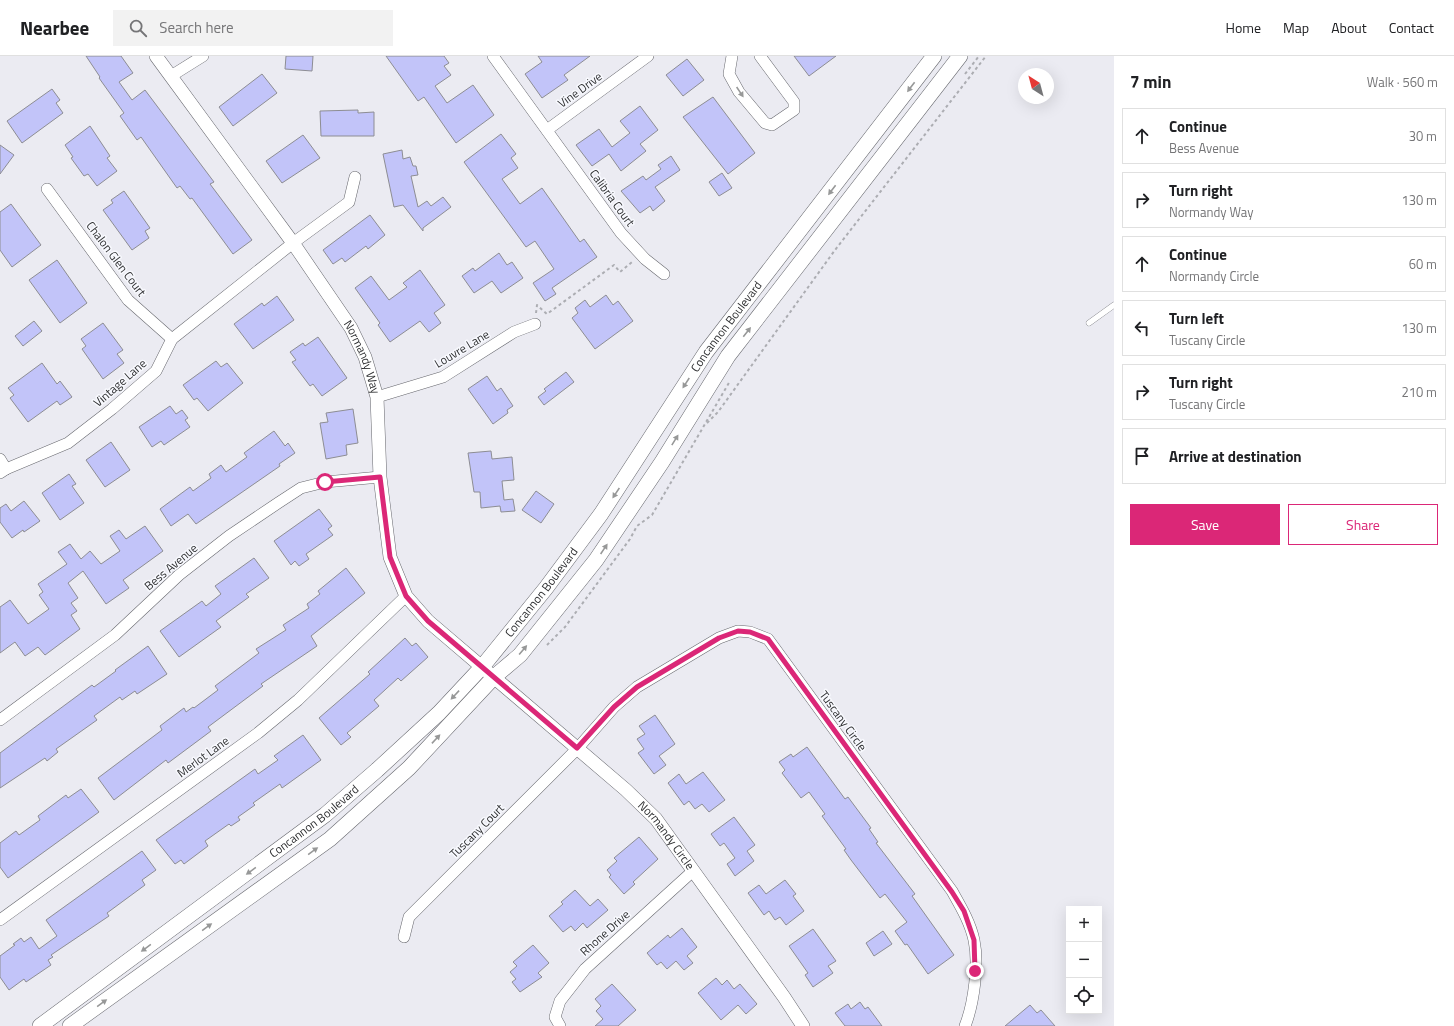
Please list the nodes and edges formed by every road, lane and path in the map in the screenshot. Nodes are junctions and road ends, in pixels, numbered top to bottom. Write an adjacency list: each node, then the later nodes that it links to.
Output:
1 (156, 56): 12 (street, Normandy Way)
2 (203, 56): 12 (street)
3 (493, 56): 13 (street, Calibria Court)
4 (648, 56): 13 (street, Vine Drive)
5 (732, 56): 6 (street, one-way to 6)
6 (760, 56)
7 (934, 56): 31 (main road, Concannon Boulevard, one-way to 31)
8 (960, 56): 32 (main road, Concannon Boulevard, one-way to 8)
9 (979, 56): 11 (path)
10 (986, 56): 26 (path)
11 (965, 74)
12 (171, 76): 16 (street, Normandy Way)
13 (547, 130): 17 (street, Calibria Court)
14 (355, 177): 16 (street, Vintage Lane)
15 (47, 189): 23 (street, Chalon Glen Court)
16 (293, 243): 23 (street, Vintage Lane); 25 (street, Normandy Way)
17 (640, 255): 18 (street, Calibria Court); 19 (path)
18 (664, 274)
19 (537, 305)
20 (1114, 306): 21 (lane)
21 (1089, 323)
22 (535, 324): 25 (street, Louvre Lane)
23 (172, 339): 27 (street, Vintage Lane)
24 (731, 379): 26 (path)
25 (377, 397): 29 (street, Normandy Way)
26 (705, 425): 28 (path)
27 (2, 467)
28 (676, 474)
29 (380, 477): 30 (street, Normandy Way); 33 (street, Bess Avenue)
30 (406, 596): 31 (street, Normandy Way); 36 (street, Merlot Lane)
31 (482, 667): 32 (street, Normandy Way); 38 (main road, Concannon Boulevard, one-way to 38)
32 (494, 677): 34 (street, Normandy Circle); 39 (main road, Concannon Boulevard, one-way to 32)
33 (0, 720)
34 (577, 748): 35 (street, Normandy Circle); 37 (street, Tuscany Court); 42 (street, Tuscany Circle)
35 (693, 871): 40 (street, Rhone Drive); 41 (street, Normandy Circle)
36 (0, 920)
37 (404, 937)
38 (40, 1026)
39 (70, 1026)
40 (560, 1026)
41 (803, 1026)
42 (965, 1026)

